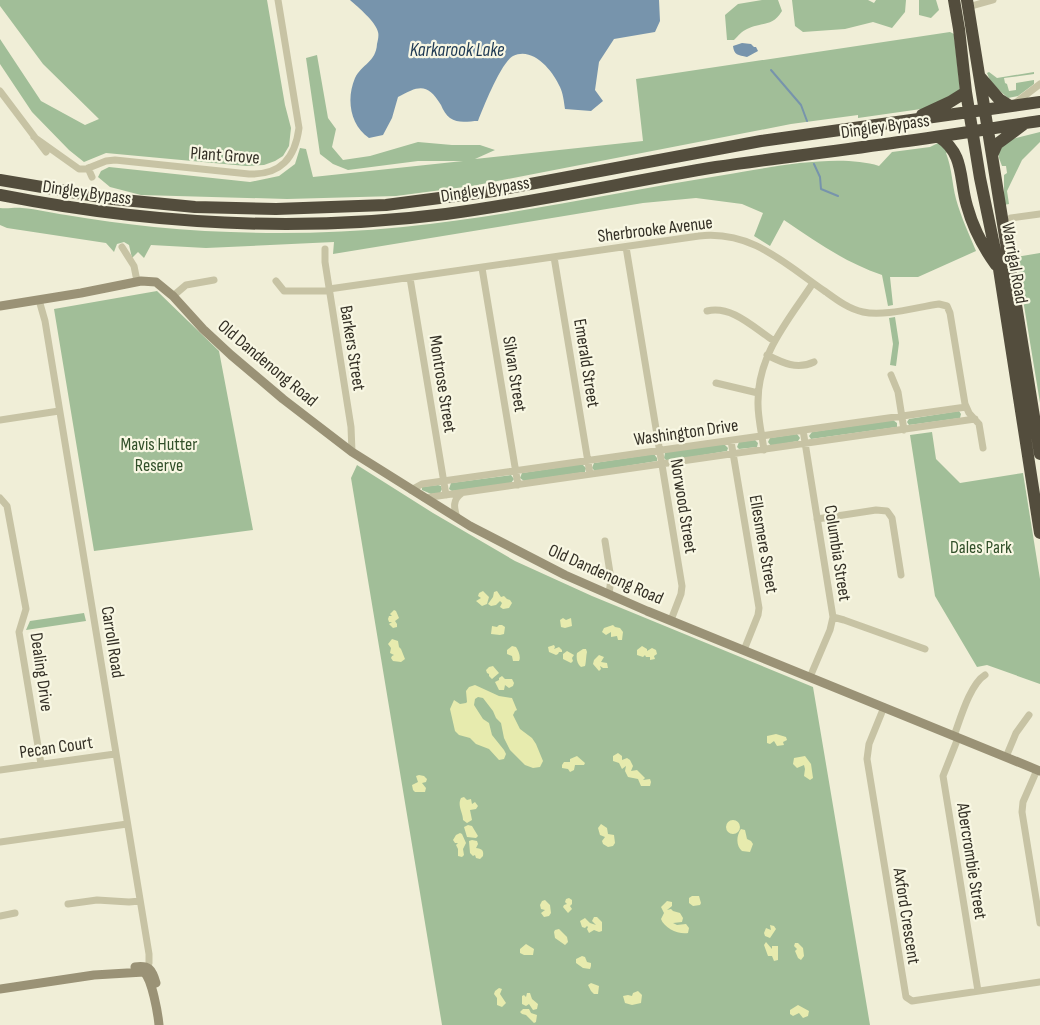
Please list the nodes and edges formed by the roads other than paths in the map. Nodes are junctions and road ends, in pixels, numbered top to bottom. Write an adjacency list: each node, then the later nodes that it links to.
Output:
1 (278, 0): 22 (street, Plant Grove)
2 (954, 0): 8 (highway, Warrigal Road)
3 (993, 0): 4 (street)
4 (967, 3): 5 (highway, Warrigal Road)
5 (980, 77): 10 (highway); 11 (highway, Warrigal Road)
6 (1040, 84): 10 (street)
7 (0, 90): 18 (street)
8 (966, 92): 12 (highway, Warrigal Road); 13 (highway)
9 (1040, 102): 10 (highway, Dingley Bypass)
10 (1011, 106): 11 (highway, Dingley Bypass)
11 (986, 110): 12 (highway, Dingley Bypass); 16 (highway, Warrigal Road)
12 (969, 112): 13 (highway, Dingley Bypass); 17 (highway, Warrigal Road)
13 (913, 120): 24 (highway, Dingley Bypass)
14 (1040, 121): 15 (highway, Dingley Bypass)
15 (1024, 124): 16 (highway, Dingley Bypass); 21 (highway)
16 (989, 129): 17 (highway, Dingley Bypass); 21 (highway, Warrigal Road)
17 (972, 132): 19 (highway, Dingley Bypass); 33 (highway, Warrigal Road)
18 (34, 137): 20 (street); 22 (street)
19 (939, 137): 25 (highway, Dingley Bypass); 33 (highway)
20 (46, 152)
21 (993, 153): 65 (highway, Warrigal Road)
22 (88, 168): 23 (street)
23 (92, 177)
24 (0, 180)
25 (0, 195)
26 (1040, 214): 27 (street)
27 (1011, 218)
28 (626, 247): 31 (street, Sherbrooke Avenue); 37 (street, Sherbrooke Avenue); 62 (street, Norwood Street)
29 (122, 248): 38 (street)
30 (325, 249): 39 (street, Barkers Street)
31 (554, 257): 32 (street, Sherbrooke Avenue); 66 (street, Emerald Street)
32 (482, 268): 34 (street, Sherbrooke Avenue); 68 (street, Silvan Street)
33 (999, 269): 79 (highway, Warrigal Road)
34 (410, 278): 39 (street, Sherbrooke Avenue); 70 (street, Montrose Street)
35 (214, 280): 40 (street)
36 (276, 281): 39 (street, Sherbrooke Avenue)
37 (812, 283): 44 (street); 50 (street, Sherbrooke Avenue)
38 (138, 284): 40 (main road, Old Dandenong Road); 41 (main road, Old Dandenong Road)
39 (329, 290): 63 (street, Barkers Street)
40 (171, 298): 63 (main road, Old Dandenong Road)
41 (41, 299): 42 (main road, Old Dandenong Road); 51 (street, Carroll Road)
42 (0, 306)
43 (707, 311): 44 (street)
44 (774, 341): 45 (street)
45 (767, 355): 46 (street); 49 (street)
46 (814, 362)
47 (891, 375): 52 (street)
48 (716, 383): 49 (street)
49 (758, 393): 57 (street)
50 (966, 409): 52 (street, Washington Drive); 53 (street)
51 (59, 411): 54 (street); 92 (street, Carroll Road)
52 (902, 416): 55 (street, Washington Drive); 56 (street)
53 (975, 419): 56 (street, Washington Drive); 60 (street)
54 (0, 420)
55 (803, 430): 57 (street, Washington Drive); 59 (street, Columbia Street)
56 (904, 430): 59 (street, Washington Drive)
57 (762, 436): 58 (street, Washington Drive); 61 (street)
58 (731, 441): 62 (street, Washington Drive); 64 (street, Ellesmere Street)
59 (805, 444): 61 (street, Washington Drive); 78 (street, Columbia Street)
60 (983, 448)
61 (764, 450): 64 (street, Washington Drive)
62 (660, 451): 66 (street, Washington Drive); 67 (street, Norwood Street)
63 (352, 452): 72 (main road, Old Dandenong Road)
64 (733, 454): 67 (street, Washington Drive); 86 (street, Ellesmere Street)
65 (1040, 454)
66 (588, 461): 68 (street, Washington Drive); 69 (street, Emerald Street)
67 (662, 464): 69 (street, Washington Drive); 84 (street, Norwood Street)
68 (516, 471): 70 (street, Washington Drive); 71 (street, Silvan Street)
69 (590, 474): 71 (street, Washington Drive)
70 (444, 481): 72 (street, Washington Drive); 74 (street, Montrose Street)
71 (518, 485): 73 (street, Washington Drive)
72 (411, 490): 76 (main road, Old Dandenong Road)
73 (464, 492): 74 (street, Washington Drive); 77 (street)
74 (446, 495): 76 (street, Washington Drive)
75 (0, 498): 94 (street, Dealing Drive)
76 (424, 498): 77 (main road, Old Dandenong Road)
77 (457, 518): 82 (main road, Old Dandenong Road)
78 (818, 519): 81 (street); 83 (street, Columbia Street)
79 (1040, 533)
80 (604, 541): 82 (street)
81 (901, 575)
82 (609, 594): 84 (main road, Old Dandenong Road)
83 (833, 617): 85 (street); 88 (street, Columbia Street)
84 (671, 620): 86 (main road, Old Dandenong Road)
85 (925, 649)
86 (744, 650): 88 (main road, Old Dandenong Road)
87 (985, 675): 91 (street, Abercrombie Street)
88 (810, 677): 89 (main road, Old Dandenong Road)
89 (884, 707): 91 (main road, Old Dandenong Road); 107 (street, Axford Crescent)
90 (1029, 715): 93 (street)
91 (956, 737): 93 (main road, Old Dandenong Road); 107 (street, Abercrombie Street)
92 (115, 754): 94 (street, Pecan Court); 97 (street, Carroll Road)
93 (1006, 757): 96 (main road, Old Dandenong Road)
94 (41, 764): 95 (street, Pecan Court)
95 (0, 770)
96 (1038, 770): 103 (street)
97 (127, 824): 98 (street); 99 (street, Carroll Road)
98 (0, 842)
99 (140, 901): 100 (street); 104 (street, Carroll Road)
100 (68, 904)
101 (15, 913): 102 (street)
102 (0, 916)
103 (1040, 923)
104 (146, 969): 106 (main road); 108 (main road, Carroll Road)
105 (1040, 982): 107 (street, Axford Crescent)
106 (0, 989)
107 (978, 991)
108 (159, 1023)

